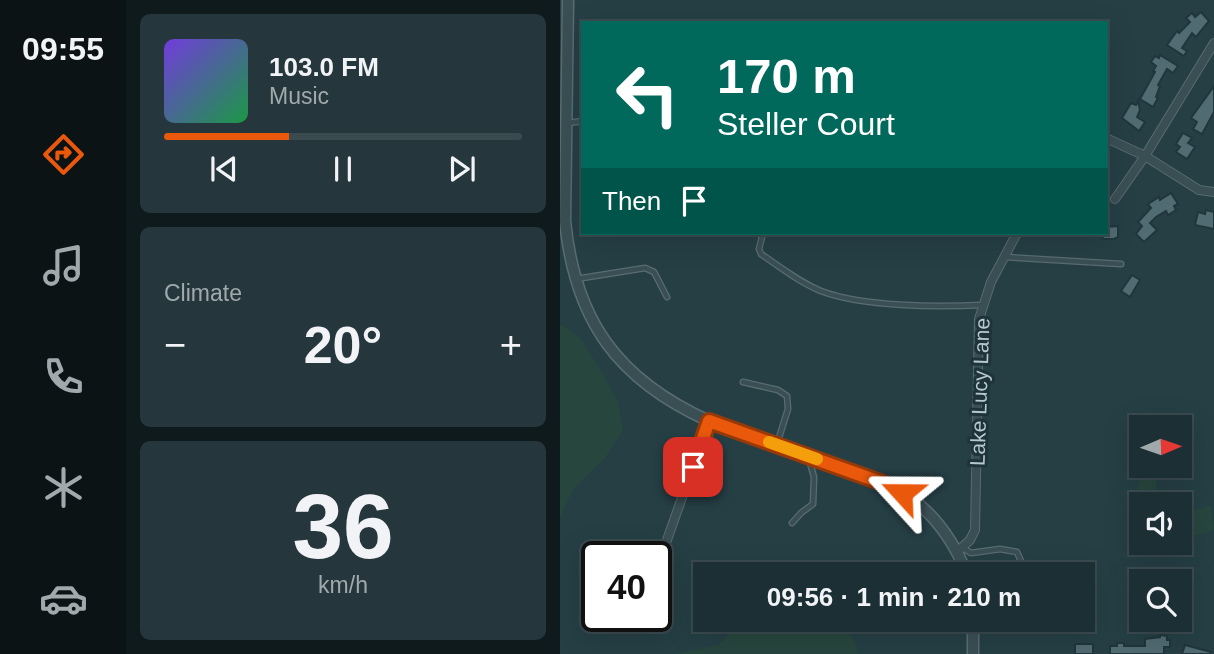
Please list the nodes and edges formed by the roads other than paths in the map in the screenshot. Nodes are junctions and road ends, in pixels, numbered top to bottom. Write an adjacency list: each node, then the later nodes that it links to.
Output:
1 (568, 0): 4 (street)
2 (1214, 43): 6 (street)
3 (581, 121): 4 (lane)
4 (567, 123): 11 (street)
5 (1108, 139): 6 (street)
6 (1144, 156): 7 (street); 8 (street)
7 (1214, 192)
8 (1115, 199)
9 (762, 235): 16 (lane)
10 (1016, 235): 12 (street, Lake Lucy Lane)
11 (564, 247): 14 (street)
12 (1004, 257): 13 (lane); 16 (street, Lake Lucy Lane)
13 (1121, 264)
14 (575, 279): 15 (lane); 18 (street)
15 (667, 297)
16 (983, 305): 23 (street, Lake Lucy Lane)
17 (743, 382): 19 (lane)
18 (709, 421): 19 (street); 22 (street)
19 (777, 445): 20 (street)
20 (808, 456): 21 (lane); 23 (street)
21 (792, 523)
22 (667, 541)
23 (960, 550): 24 (street); 25 (lane)
24 (964, 562)
25 (1021, 562)
26 (973, 632): 27 (street)
27 (973, 654)

